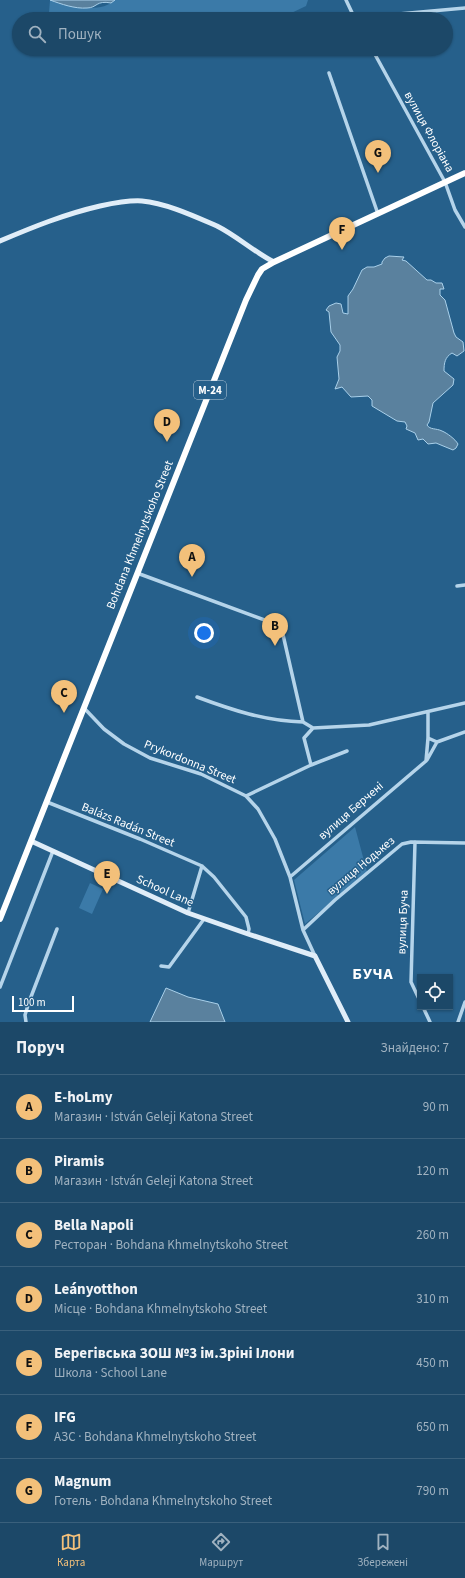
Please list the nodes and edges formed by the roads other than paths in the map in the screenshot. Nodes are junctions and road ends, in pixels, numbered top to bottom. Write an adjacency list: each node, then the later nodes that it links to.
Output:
1 (346, 0): 3 (street)
2 (465, 8): 4 (street)
3 (352, 12)
4 (421, 12)
5 (376, 56): 8 (street, вулиця Флоріана)
6 (329, 73): 9 (street)
7 (465, 173): 8 (highway, Bohdana Khmelnytskoho Street / М-24)
8 (446, 182): 9 (highway, Bohdana Khmelnytskoho Street / М-24); 10 (street, вулиця Флоріана)
9 (378, 214): 12 (highway, Bohdana Khmelnytskoho Street / М-24)
10 (465, 227)
11 (0, 241): 12 (main road)
12 (274, 262): 13 (highway, Bohdana Khmelnytskoho Street / М-24)
13 (137, 573): 18 (highway, Bohdana Khmelnytskoho Street / М-24); 20 (street)
14 (465, 585): 15 (street)
15 (457, 586)
16 (197, 697): 20 (street)
17 (465, 703): 19 (street)
18 (84, 708): 28 (street, Prykordonna Street); 29 (highway, Bohdana Khmelnytskoho Street / М-24)
19 (428, 712): 21 (street); 23 (street)
20 (303, 722): 21 (street)
21 (313, 728): 27 (street)
22 (465, 732): 24 (street)
23 (428, 738): 24 (street); 26 (street)
24 (437, 742): 26 (street, вулиця Берчені)
25 (346, 751): 27 (street)
26 (426, 761): 35 (street, вулиця Берчені)
27 (311, 765): 28 (street)
28 (246, 796): 35 (street, Prykordonna Street)
29 (47, 802): 30 (highway, Bohdana Khmelnytskoho Street / М-24); 34 (street, Balázs Radán Street)
30 (31, 841): 33 (main road, School Lane); 37 (highway, М-24)
31 (415, 842): 32 (street, вулиця Нодькез); 40 (street, вулиця Нодькез); 45 (street, вулиця Буча)
32 (465, 843)
33 (53, 851): 36 (main road, School Lane); 44 (street)
34 (202, 866): 36 (street); 41 (street, Balázs Radán Street)
35 (290, 877): 40 (street, Prykordonna Street)
36 (188, 913): 38 (main road, School Lane)
37 (0, 919)
38 (204, 919): 41 (main road, School Lane); 43 (street, School Lane)
39 (57, 929): 48 (street)
40 (303, 930): 42 (street, Prykordonna Street)
41 (248, 934): 42 (main road, School Lane)
42 (315, 956): 49 (main road, Prykordonna Street)
43 (161, 966)
44 (0, 988)
45 (417, 994)
46 (465, 1002): 51 (street)
47 (424, 1010): 50 (street)
48 (26, 1022)
49 (348, 1022)
50 (430, 1022)
51 (458, 1022)

